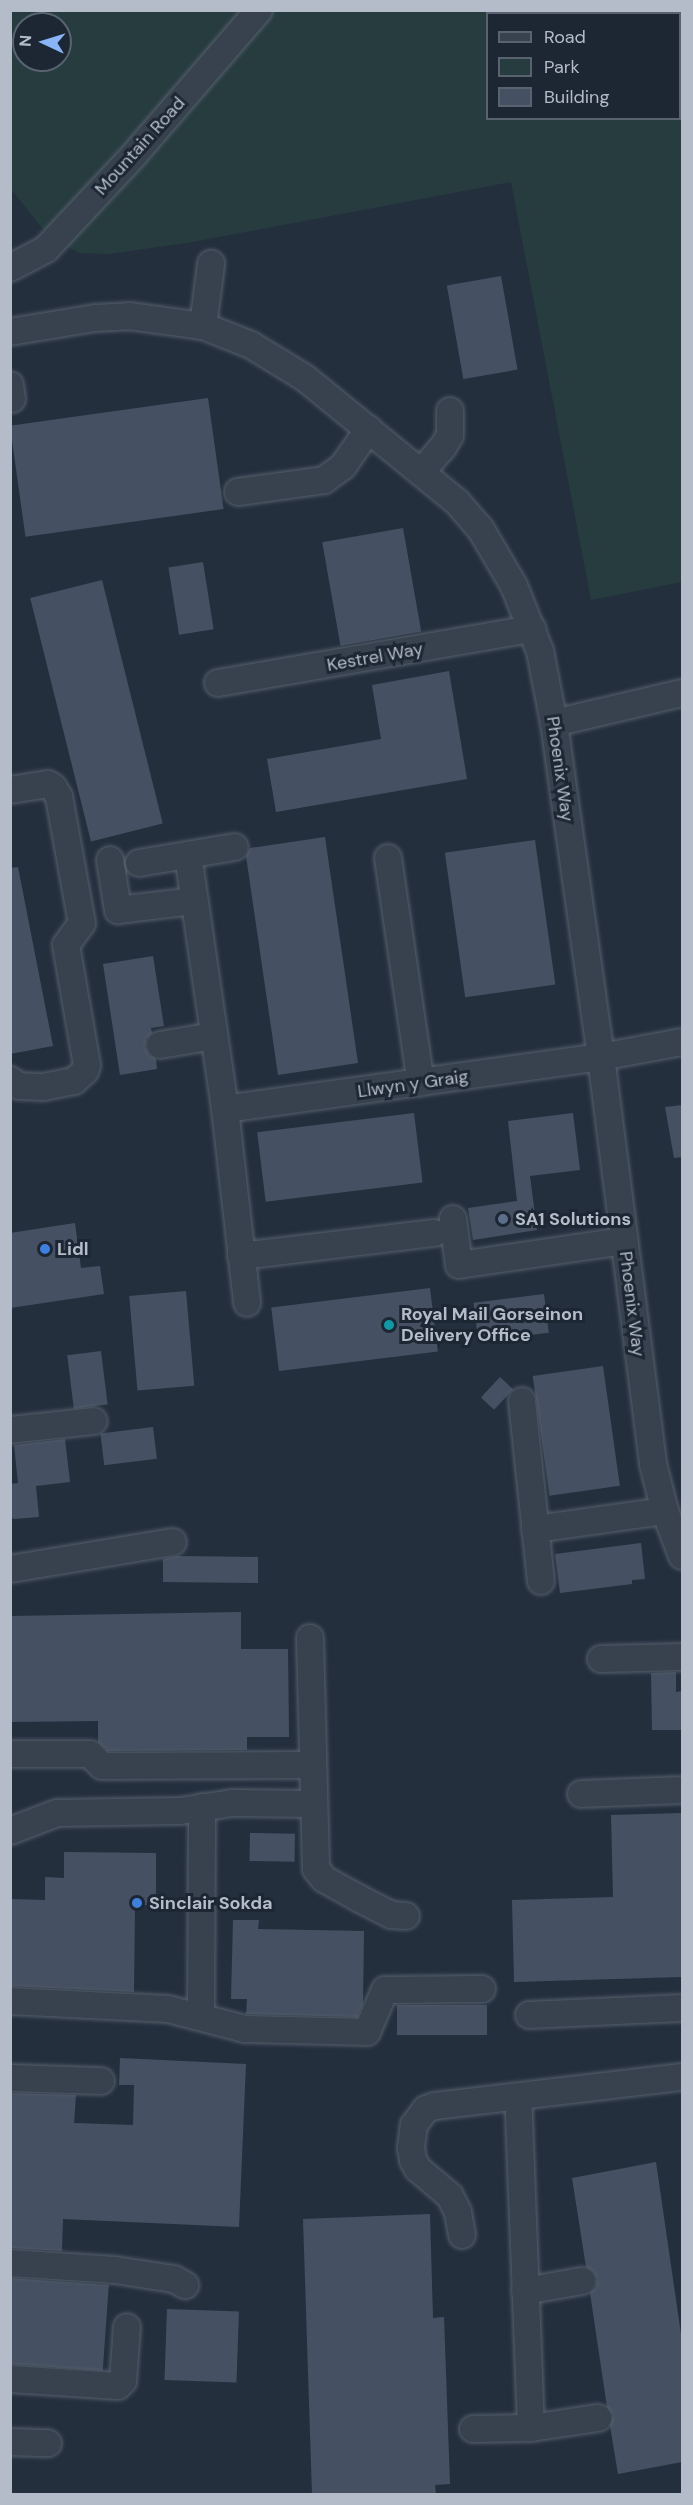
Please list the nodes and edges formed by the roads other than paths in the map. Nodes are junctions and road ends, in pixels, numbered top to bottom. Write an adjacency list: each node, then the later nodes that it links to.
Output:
1 (260, 10): 3 (street, Mountain Road)
2 (211, 264): 4 (street)
3 (10, 268)
4 (202, 326): 5 (street, Phoenix Way); 7 (street, Phoenix Way)
5 (10, 332)
6 (450, 411): 8 (street)
7 (369, 429): 8 (street, Phoenix Way); 9 (street)
8 (422, 471): 10 (street, Phoenix Way)
9 (238, 492)
10 (532, 629): 11 (street, Kestrel Way); 13 (street, Phoenix Way)
11 (218, 683)
12 (682, 693): 13 (street)
13 (554, 723): 24 (street, Phoenix Way)
14 (10, 790): 25 (street)
15 (235, 847): 16 (street)
16 (188, 855): 19 (street); 20 (street)
17 (388, 858): 26 (street)
18 (110, 860): 20 (street)
19 (139, 863)
20 (194, 901): 21 (street)
21 (214, 1036): 23 (street); 27 (street)
22 (682, 1042): 24 (street, Llwyn y Graig)
23 (160, 1045)
24 (601, 1057): 26 (street, Llwyn y Graig); 28 (street, Phoenix Way)
25 (10, 1080)
26 (421, 1083): 27 (street, Llwyn y Graig)
27 (225, 1109): 29 (street)
28 (624, 1241): 29 (street); 34 (street, Phoenix Way)
29 (241, 1256): 30 (street)
30 (248, 1303)
31 (522, 1401): 35 (street)
32 (94, 1421): 33 (street)
33 (10, 1430)
34 (665, 1511): 35 (street); 37 (street, Phoenix Way)
35 (535, 1529): 39 (street)
36 (173, 1542): 38 (street)
37 (682, 1556)
38 (10, 1569)
39 (541, 1581)
40 (310, 1638): 44 (street)
41 (682, 1657): 42 (street)
42 (600, 1659)
43 (10, 1754): 44 (street)
44 (313, 1765): 47 (street)
45 (682, 1790): 46 (street)
46 (581, 1794)
47 (313, 1804): 48 (street); 50 (street)
48 (202, 1808): 49 (street); 55 (street)
49 (10, 1831)
50 (406, 1916)
51 (482, 1989): 55 (street)
52 (10, 2001): 55 (street)
53 (682, 2008): 54 (street)
54 (529, 2015)
55 (201, 2016)
56 (682, 2077): 59 (street)
57 (10, 2078): 58 (street)
58 (101, 2081)
59 (518, 2096): 60 (street); 64 (street)
60 (462, 2235)
61 (10, 2263): 63 (street)
62 (582, 2282): 64 (street)
63 (185, 2285)
64 (525, 2291): 68 (street)
65 (127, 2327): 66 (street)
66 (10, 2379)
67 (598, 2418): 68 (street)
68 (531, 2428): 69 (street)
69 (473, 2429)
70 (10, 2442): 71 (street)
71 (48, 2443)

